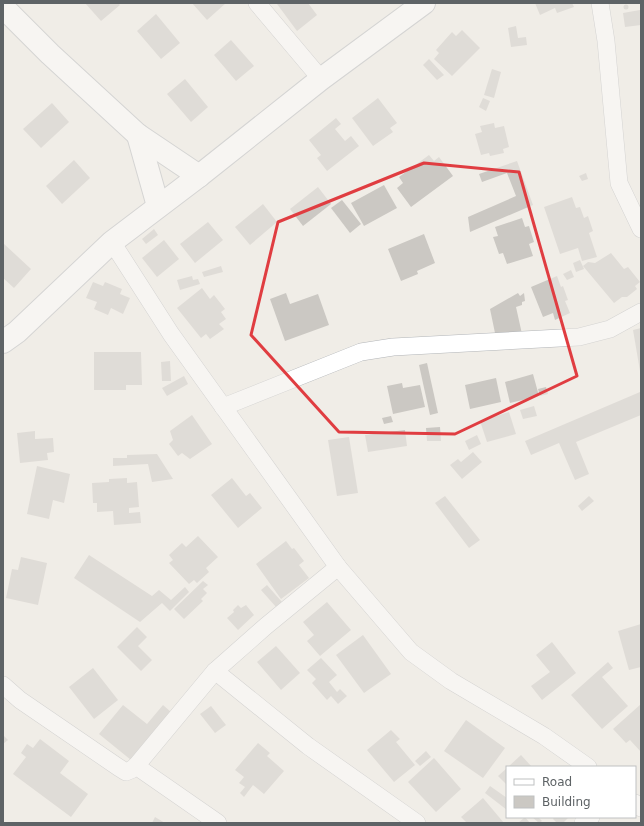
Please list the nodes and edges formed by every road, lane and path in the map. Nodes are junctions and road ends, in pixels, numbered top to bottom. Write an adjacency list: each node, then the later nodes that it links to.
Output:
1 (257, 3): 5 (street)
2 (424, 3): 5 (street)
3 (600, 3): 9 (street)
4 (3, 7): 6 (street)
5 (321, 79): 7 (street)
6 (138, 135): 7 (street); 8 (street)
7 (199, 176): 8 (street)
8 (158, 206): 10 (street)
9 (641, 229)
10 (112, 242): 12 (street); 13 (street)
11 (641, 312): 13 (street)
12 (3, 342)
13 (223, 407): 14 (street)
14 (338, 567): 15 (street); 18 (street)
15 (215, 671): 17 (street); 20 (street)
16 (3, 685): 17 (street)
17 (136, 766): 19 (street)
18 (587, 766)
19 (218, 823)
20 (416, 823)

